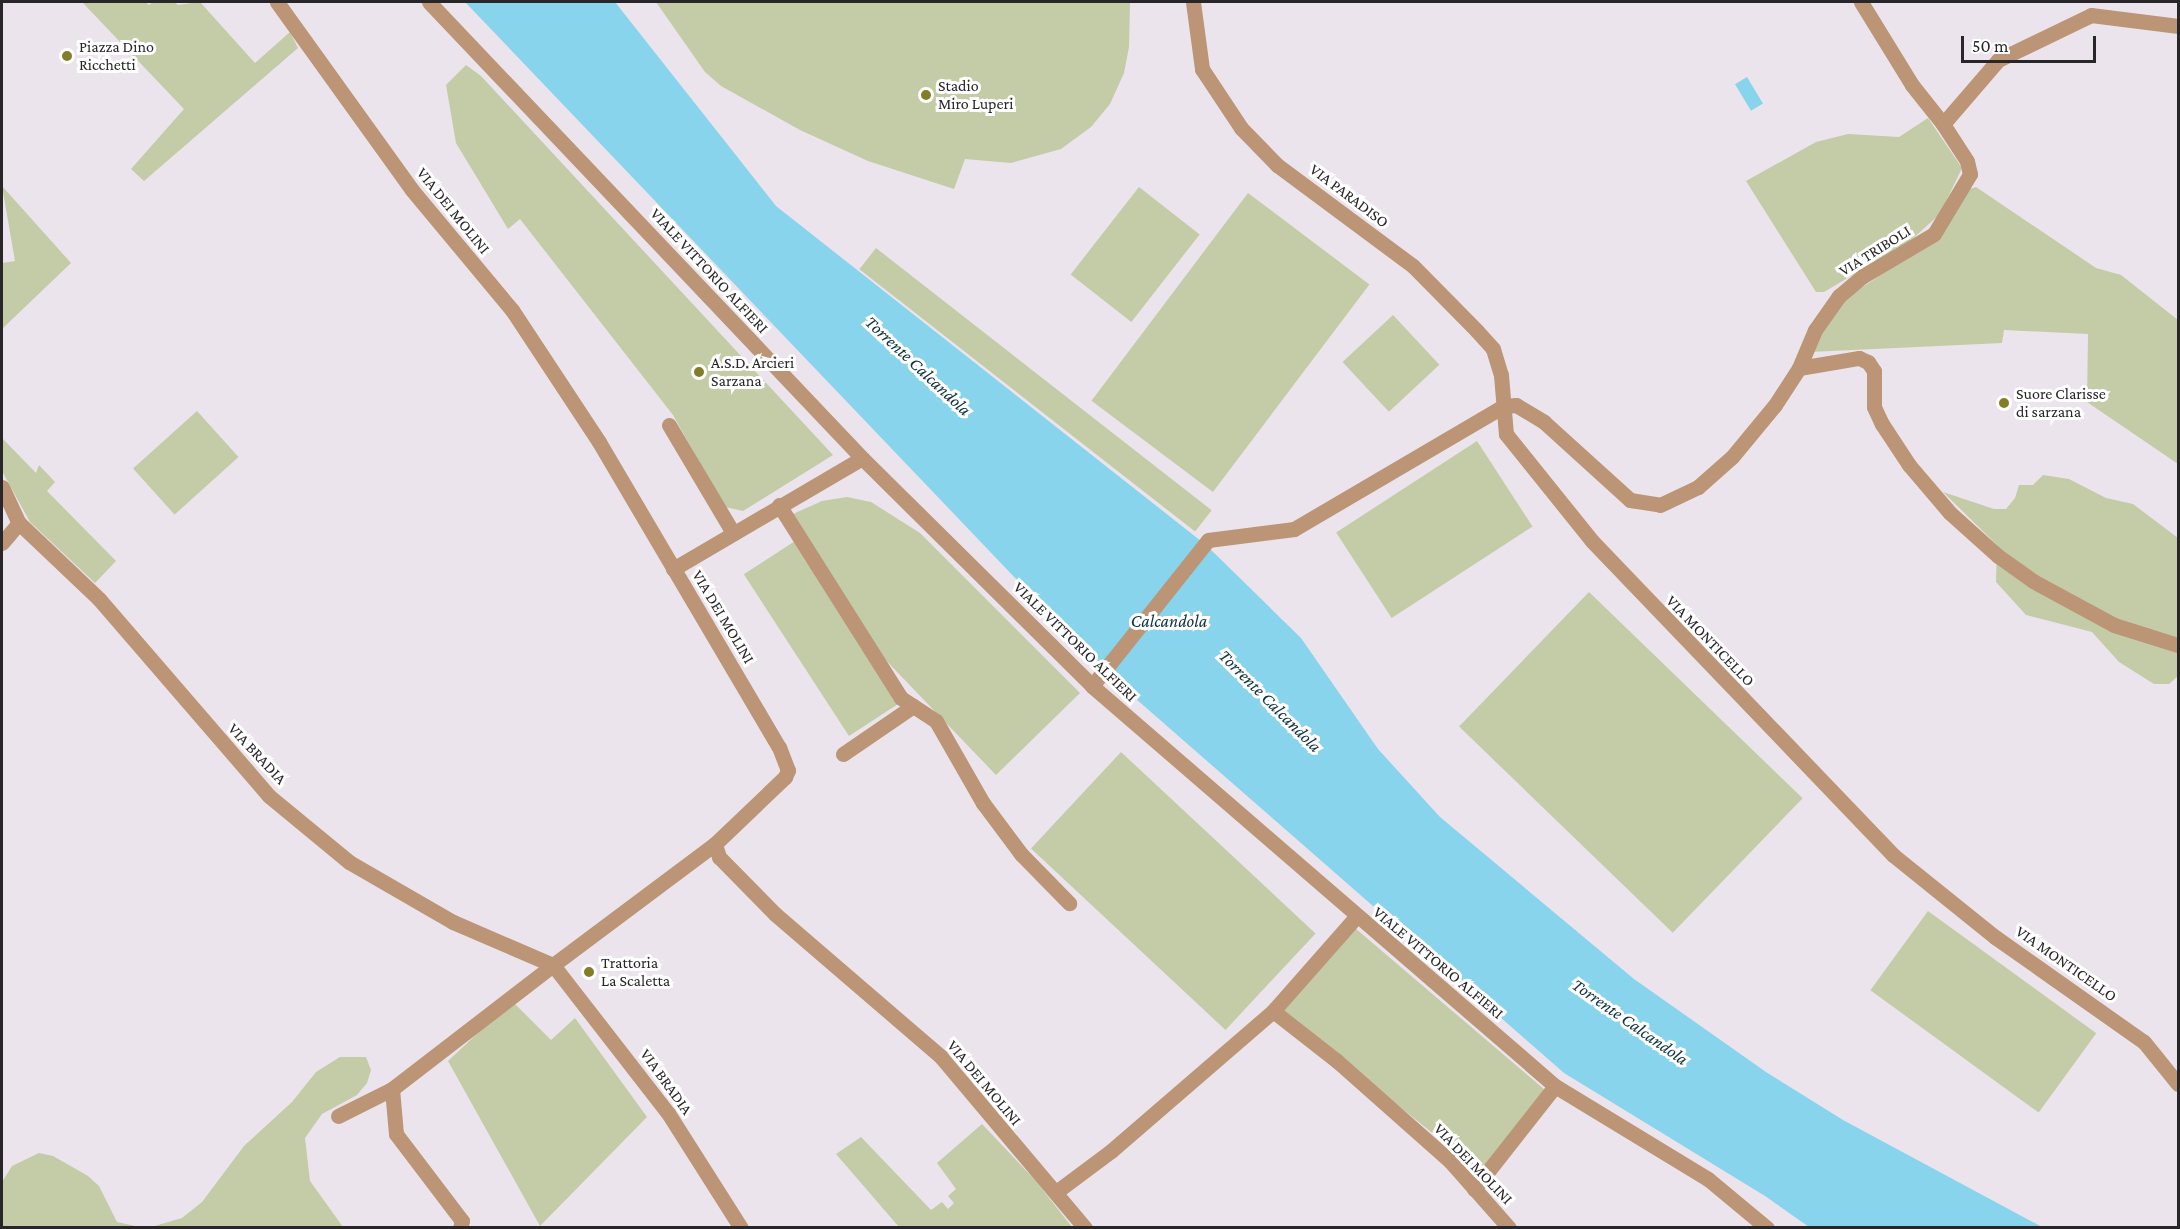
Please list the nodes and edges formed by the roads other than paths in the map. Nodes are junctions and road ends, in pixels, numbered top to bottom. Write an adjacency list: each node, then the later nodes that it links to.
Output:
1 (277, 2): 16 (street, VIA DEI MOLINI)
2 (429, 2): 10 (street, VIALE VITTORIO ALFIERI)
3 (1193, 2): 8 (street, VIA PARADISO)
4 (1861, 2): 6 (street)
5 (2178, 26): 6 (street)
6 (1943, 124): 7 (street, VIA TRIBOLI)
7 (1798, 368): 8 (street); 17 (street)
8 (1504, 406): 18 (street); 26 (street, VIA MONTICELLO)
9 (669, 424): 14 (street)
10 (862, 458): 12 (street); 18 (street, VIALE VITTORIO ALFIERI)
11 (2, 487): 13 (street, VIA BRADIA)
12 (779, 505): 14 (street); 19 (street)
13 (19, 523): 15 (street); 24 (street, VIA BRADIA)
14 (733, 534): 16 (street)
15 (2, 543)
16 (673, 569): 21 (street, VIA DEI MOLINI)
17 (2178, 645)
18 (1092, 686): 23 (street, VIALE VITTORIO ALFIERI)
19 (913, 706): 20 (street); 22 (street)
20 (843, 754)
21 (715, 844): 24 (street); 31 (street, VIA DEI MOLINI)
22 (1069, 903)
23 (1356, 917): 25 (street); 27 (street, VIALE VITTORIO ALFIERI)
24 (553, 965): 28 (street); 33 (street, VIA BRADIA)
25 (1273, 1011): 30 (street, VIA DEI MOLINI); 31 (street)
26 (2178, 1084)
27 (1555, 1086): 30 (street); 36 (street, VIALE VITTORIO ALFIERI)
28 (392, 1089): 29 (street); 32 (street)
29 (338, 1116)
30 (1474, 1189): 35 (street, VIA DEI MOLINI)
31 (1056, 1192): 34 (street, VIA DEI MOLINI)
32 (460, 1227)
33 (741, 1227)
34 (1085, 1227)
35 (1509, 1227)
36 (1767, 1227)

